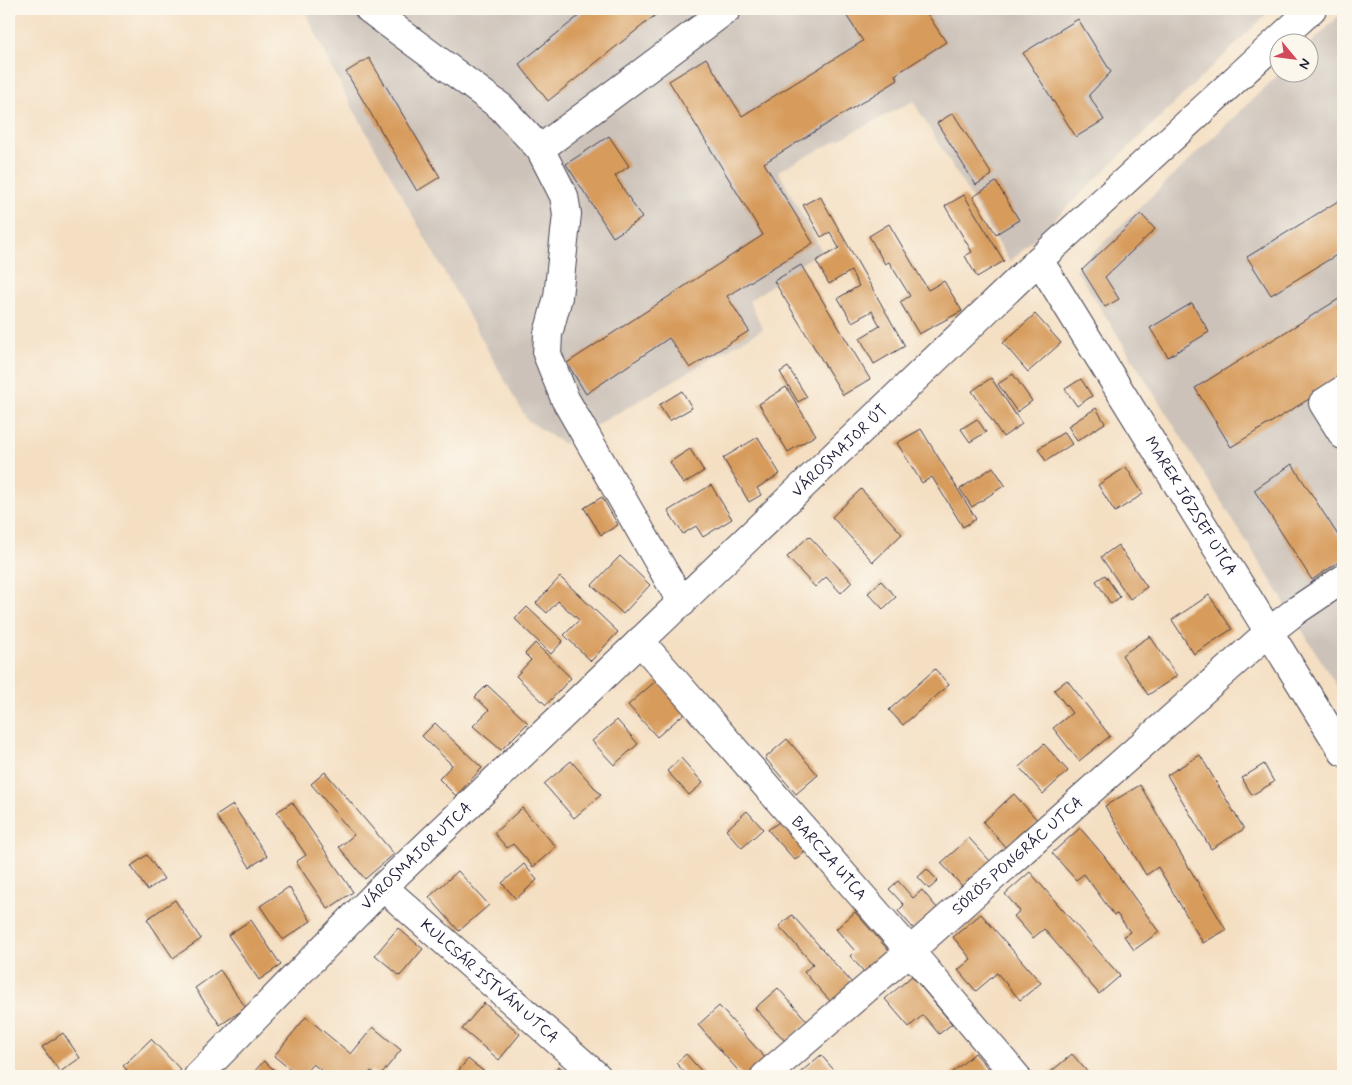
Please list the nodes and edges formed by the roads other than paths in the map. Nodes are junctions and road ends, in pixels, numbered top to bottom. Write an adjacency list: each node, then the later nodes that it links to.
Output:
1 (369, 9): 4 (street)
2 (727, 9): 4 (street)
3 (1312, 9): 5 (street, VÁROSMAJOR ÚT)
4 (540, 149): 9 (street)
5 (1039, 260): 9 (street, VÁROSMAJOR ÚT); 10 (street, MAREK JÓZSEF UTCA)
6 (1343, 390): 7 (street)
7 (1343, 435)
8 (1343, 579): 10 (street, SÖRÖS PONGRÁC UTCA)
9 (682, 602): 11 (street, VÁROSMAJOR ÚT)
10 (1269, 632): 12 (street, MAREK JÓZSEF UTCA); 14 (street, SÖRÖS PONGRÁC UTCA)
11 (640, 641): 13 (street, VÁROSMAJOR UTCA); 14 (street, BARCZA UTCA)
12 (1343, 752)
13 (383, 887): 15 (street, VÁROSMAJOR UTCA); 16 (street, KULCSÁR ISTVÁN UTCA)
14 (910, 951): 17 (street, SÖRÖS PONGRÁC UTCA); 18 (street, BARCZA UTCA)
15 (198, 1076)
16 (597, 1076)
17 (765, 1076)
18 (1016, 1076)

